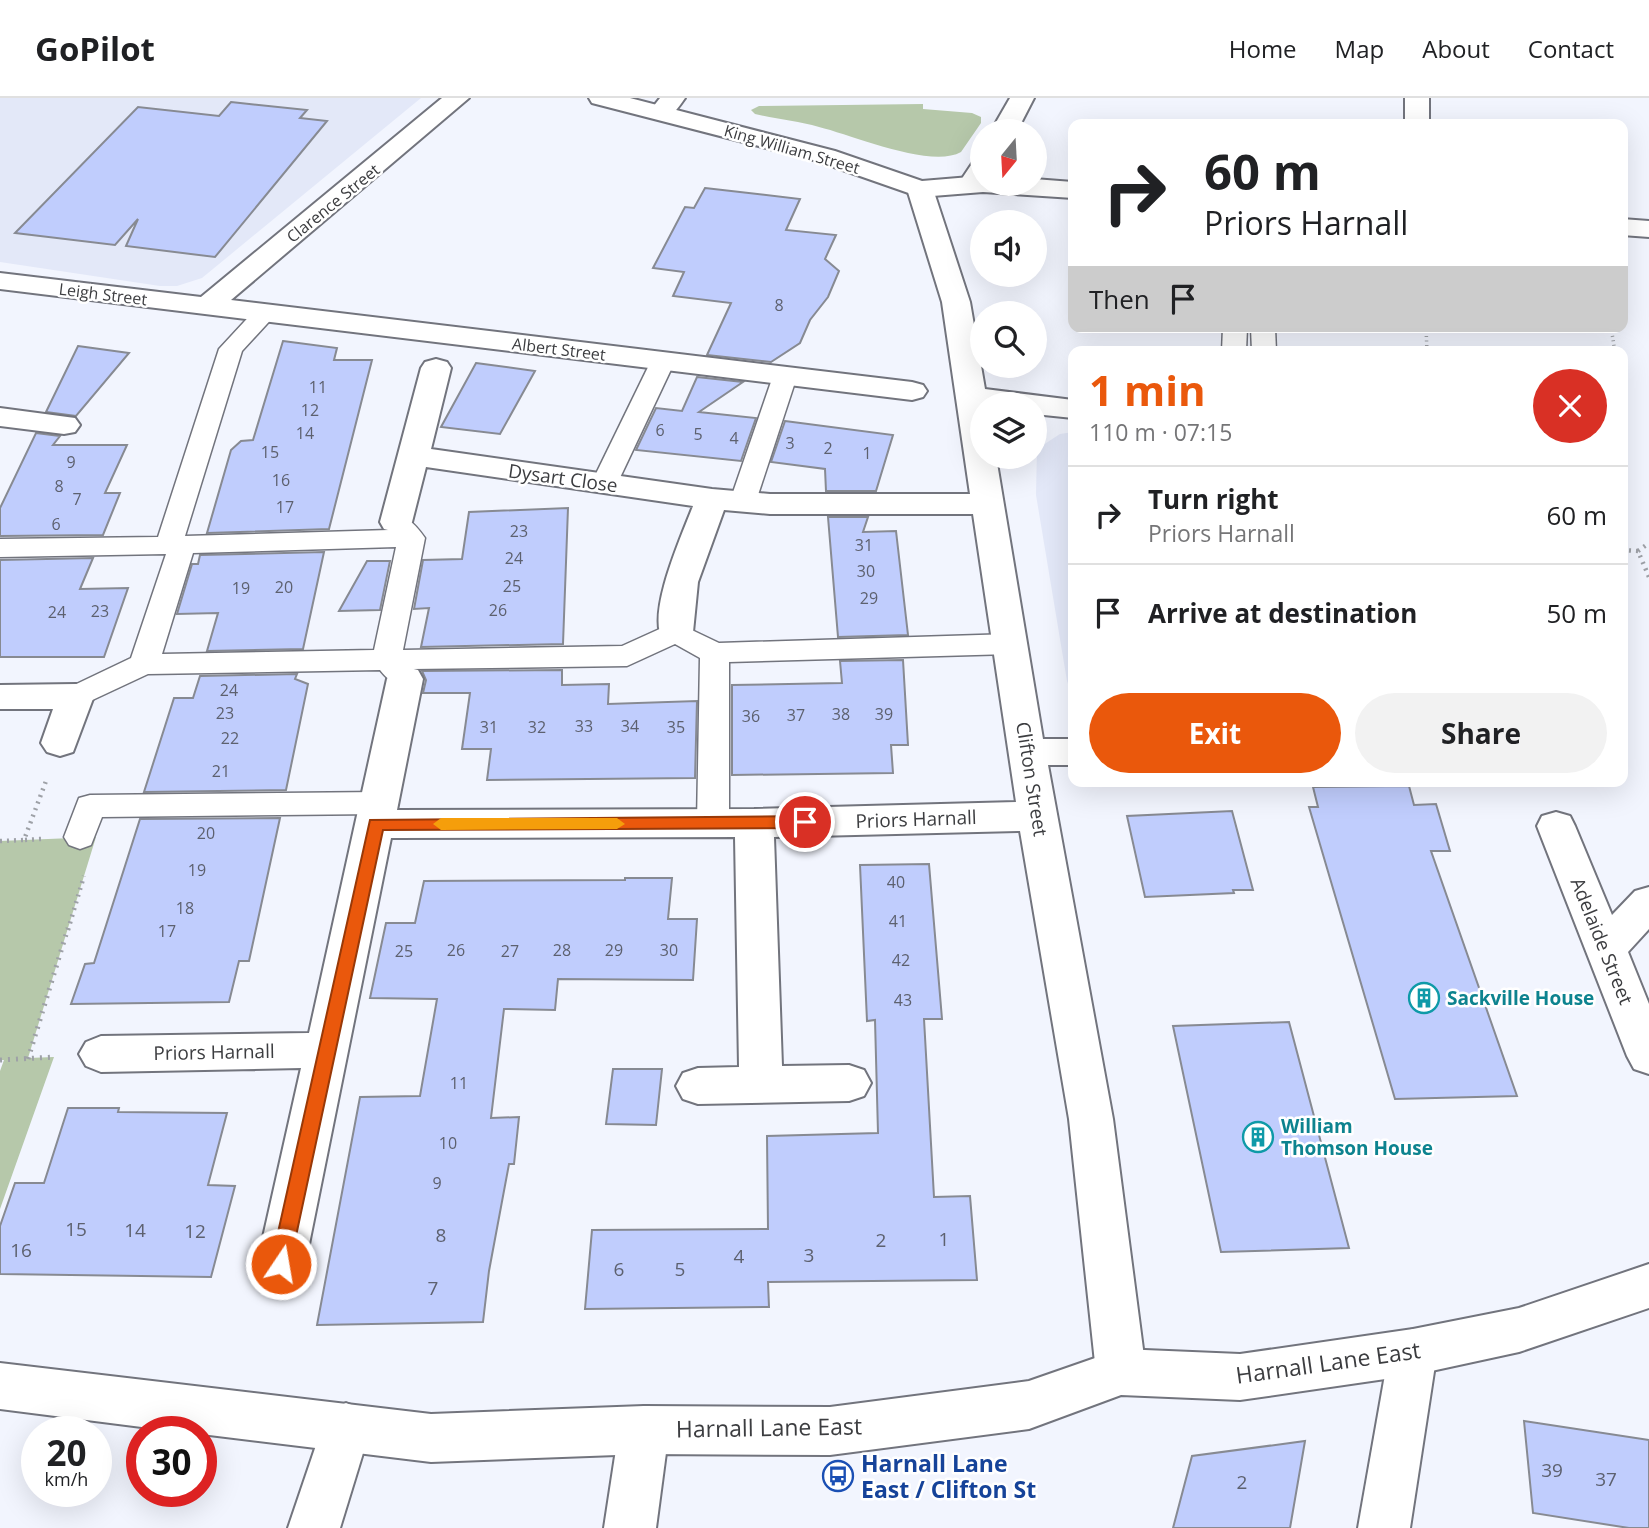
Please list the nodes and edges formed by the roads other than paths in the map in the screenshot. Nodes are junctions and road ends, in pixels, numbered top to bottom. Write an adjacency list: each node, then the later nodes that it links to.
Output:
1 (457, 98): 15 (street, Clarence Street)
2 (601, 98): 5 (street, King William Street)
3 (1022, 98): 6 (street)
4 (1417, 98): 7 (street)
5 (667, 105): 10 (street, King William Street)
6 (1010, 119)
7 (1416, 119)
8 (970, 181): 10 (street, King William Street)
9 (1047, 187): 11 (street, King William Street)
10 (920, 189): 21 (street, Clifton Street)
11 (1068, 189)
12 (1628, 227): 13 (street)
13 (1649, 229)
14 (0, 281): 15 (street, Leigh Street)
15 (207, 306): 16 (street, Albert Street)
16 (265, 313): 17 (street, Albert Street); 32 (lane)
17 (663, 361): 19 (street, Albert Street); 28 (lane)
18 (436, 368): 26 (street)
19 (785, 376): 20 (street, Albert Street); 29 (lane)
20 (912, 391)
21 (970, 392)
22 (1047, 406): 23 (street)
23 (1068, 408)
24 (0, 417): 25 (street)
25 (64, 425)
26 (413, 456): 28 (street, Dysart Close); 31 (street)
27 (983, 469): 30 (street, Clifton Street)
28 (604, 484): 29 (street, Dysart Close)
29 (728, 500): 30 (street, Dysart Close); 34 (street)
30 (989, 504): 35 (street, Clifton Street)
31 (404, 530): 32 (lane); 38 (lane)
32 (176, 545): 33 (lane); 37 (lane)
33 (0, 548)
34 (675, 632): 36 (lane); 38 (lane)
35 (1011, 644): 36 (lane); 42 (street, Clifton Street)
36 (715, 653): 46 (lane)
37 (144, 664): 38 (lane); 39 (lane)
38 (396, 669): 44 (street)
39 (76, 696): 40 (street); 41 (street)
40 (0, 698)
41 (60, 743)
42 (1028, 752): 43 (street); 45 (street, Clifton Street)
43 (1068, 752)
44 (378, 813): 46 (street, Priors Harnall); 49 (lane); 52 (street)
45 (1037, 816): 47 (street, Priors Harnall); 61 (street, Clifton Street)
46 (712, 823): 47 (street, Priors Harnall)
47 (754, 824): 56 (street)
48 (1556, 826): 51 (street, Adelaide Street)
49 (79, 837)
50 (1649, 902): 51 (street)
51 (1605, 949): 54 (street, Adelaide Street)
52 (327, 1050): 53 (street, Priors Harnall); 58 (street)
53 (101, 1054)
54 (1649, 1056)
55 (849, 1083): 56 (street)
56 (761, 1085): 57 (street)
57 (698, 1086)
58 (281, 1264)
59 (1649, 1286): 60 (street, Harnall Lane East)
60 (1413, 1352): 61 (street, Harnall Lane East); 67 (street)
61 (1121, 1373): 64 (street, Harnall Lane East)
62 (0, 1386): 63 (street, Harnall Lane East)
63 (346, 1427): 64 (street, Harnall Lane East); 65 (street)
64 (645, 1430): 66 (street)
65 (314, 1528)
66 (630, 1528)
67 (1384, 1528)

